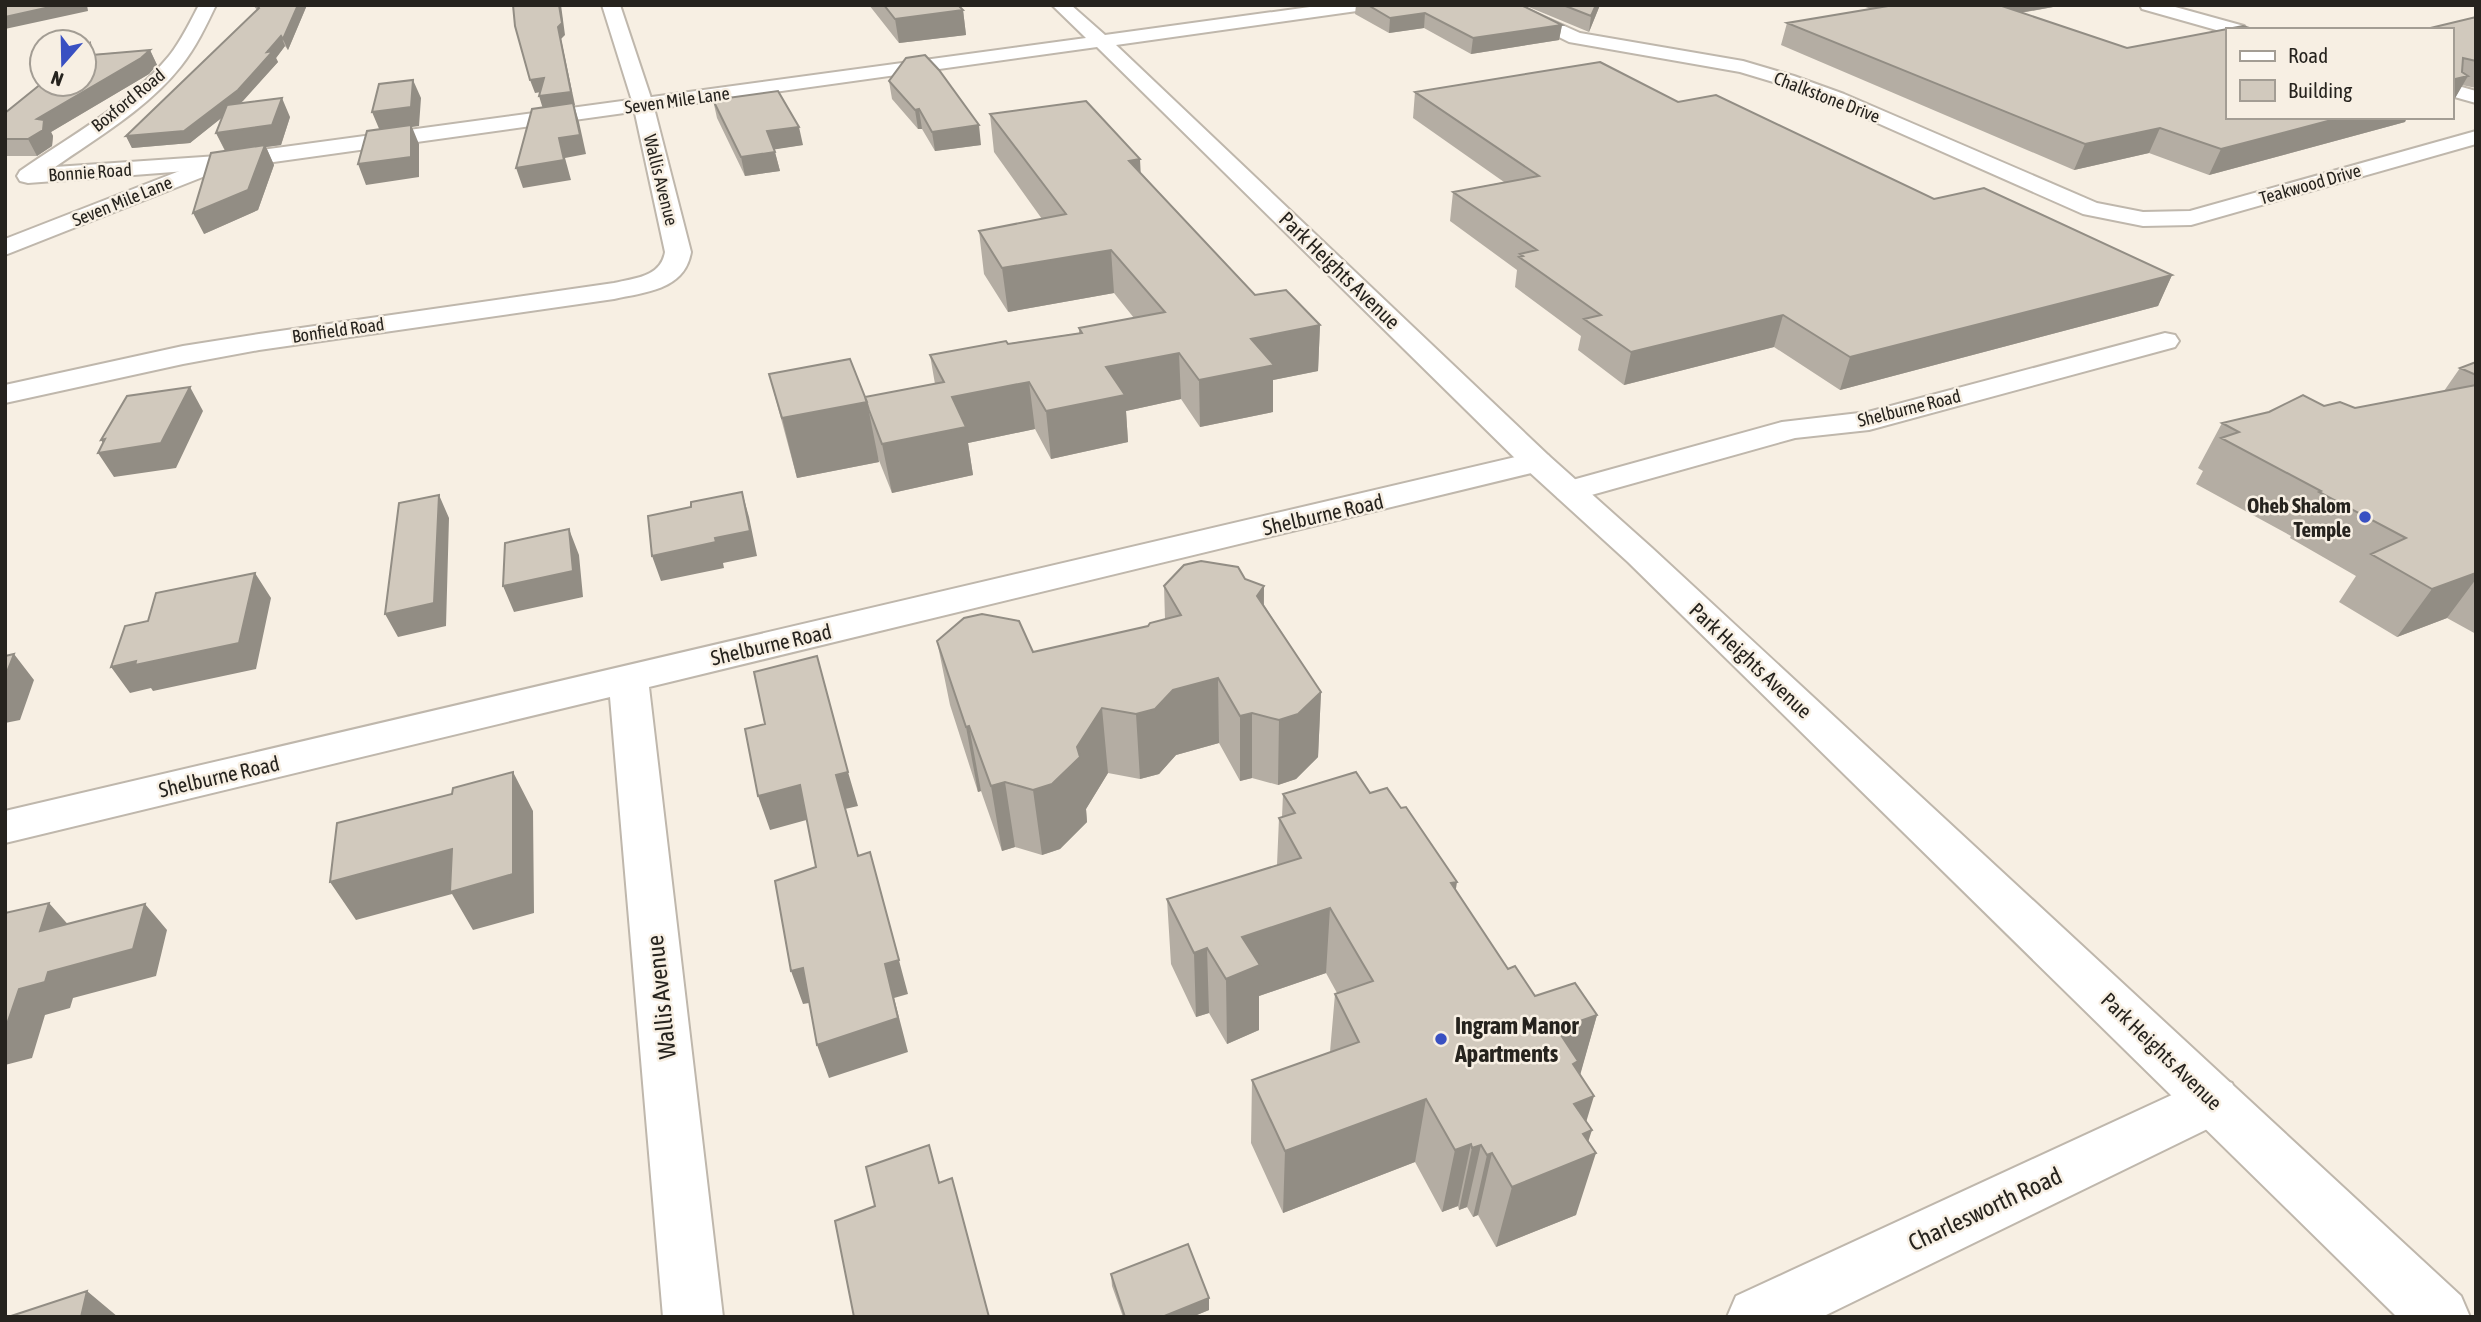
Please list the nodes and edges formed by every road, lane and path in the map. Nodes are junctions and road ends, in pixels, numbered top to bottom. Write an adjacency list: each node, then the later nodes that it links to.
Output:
1 (208, 5): 14 (street, Boxford Road)
2 (611, 5): 11 (street, Wallis Avenue)
3 (1060, 5): 8 (street, Park Heights Avenue)
4 (1364, 5): 8 (street, Seven Mile Lane)
5 (1503, 5): 15 (street, Chalkstone Drive)
6 (2148, 5): 7 (street)
7 (2231, 28)
8 (1102, 42): 11 (street, Seven Mile Lane); 20 (street, Park Heights Avenue)
9 (2453, 91): 10 (street)
10 (2476, 97)
11 (643, 104): 13 (street, Seven Mile Lane); 17 (street, Wallis Avenue)
12 (2476, 137): 15 (street, Teakwood Drive)
13 (218, 163): 14 (street, Bonnie Road); 16 (street, Seven Mile Lane)
14 (17, 177)
15 (2143, 219)
16 (5, 248)
17 (671, 274): 19 (street, Bonfield Road)
18 (2165, 341): 21 (street, Shelburne Road)
19 (5, 394)
20 (1537, 462): 21 (street, Park Heights Avenue); 22 (street, Shelburne Road)
21 (1570, 491): 24 (street, Park Heights Avenue)
22 (628, 677): 23 (street, Shelburne Road); 25 (street, Wallis Avenue)
23 (5, 827)
24 (2213, 1100): 26 (street, Charlesworth Road); 27 (street, Park Heights Avenue)
25 (693, 1317)
26 (1757, 1317)
27 (2440, 1317)

